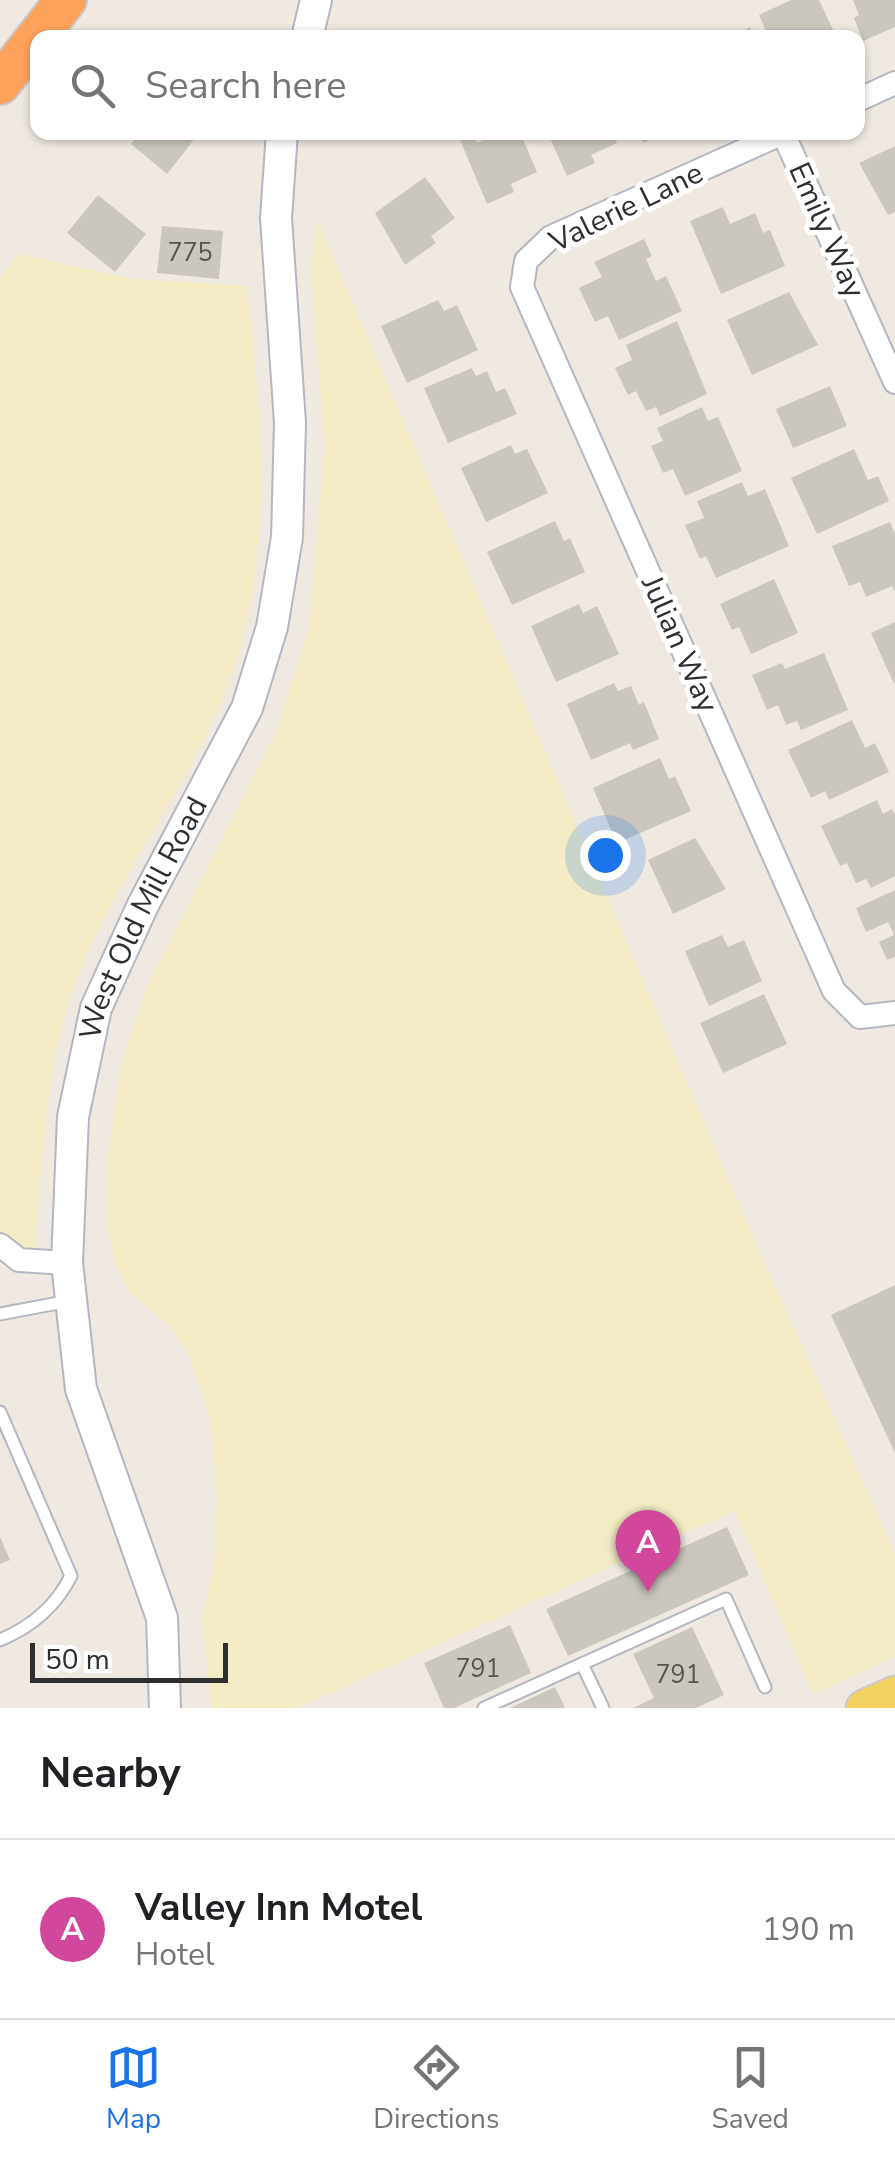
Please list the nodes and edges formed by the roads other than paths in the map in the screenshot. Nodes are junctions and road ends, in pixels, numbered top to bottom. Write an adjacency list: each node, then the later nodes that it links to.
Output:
1 (66, 0): 3 (highway)
2 (316, 0): 4 (street)
3 (42, 30)
4 (309, 30)
5 (30, 46): 7 (highway)
6 (895, 83): 8 (street)
7 (0, 84)
8 (865, 97)
9 (281, 140): 16 (street, West Old Mill Road)
10 (768, 140): 12 (street, Valerie Lane)
11 (787, 140): 13 (street, Emily Way)
12 (526, 261): 14 (street, Julian Way)
13 (895, 382)
14 (895, 1012)
15 (0, 1245): 16 (street)
16 (66, 1264): 17 (street, West Old Mill Road)
17 (70, 1301): 18 (lane); 24 (street, West Old Mill Road)
18 (0, 1314)
19 (0, 1412): 20 (lane)
20 (0, 1640)
21 (582, 1664): 22 (lane); 25 (lane); 26 (lane)
22 (765, 1687)
23 (895, 1694): 27 (main road)
24 (165, 1708)
25 (484, 1708)
26 (603, 1708)
27 (864, 1708)

